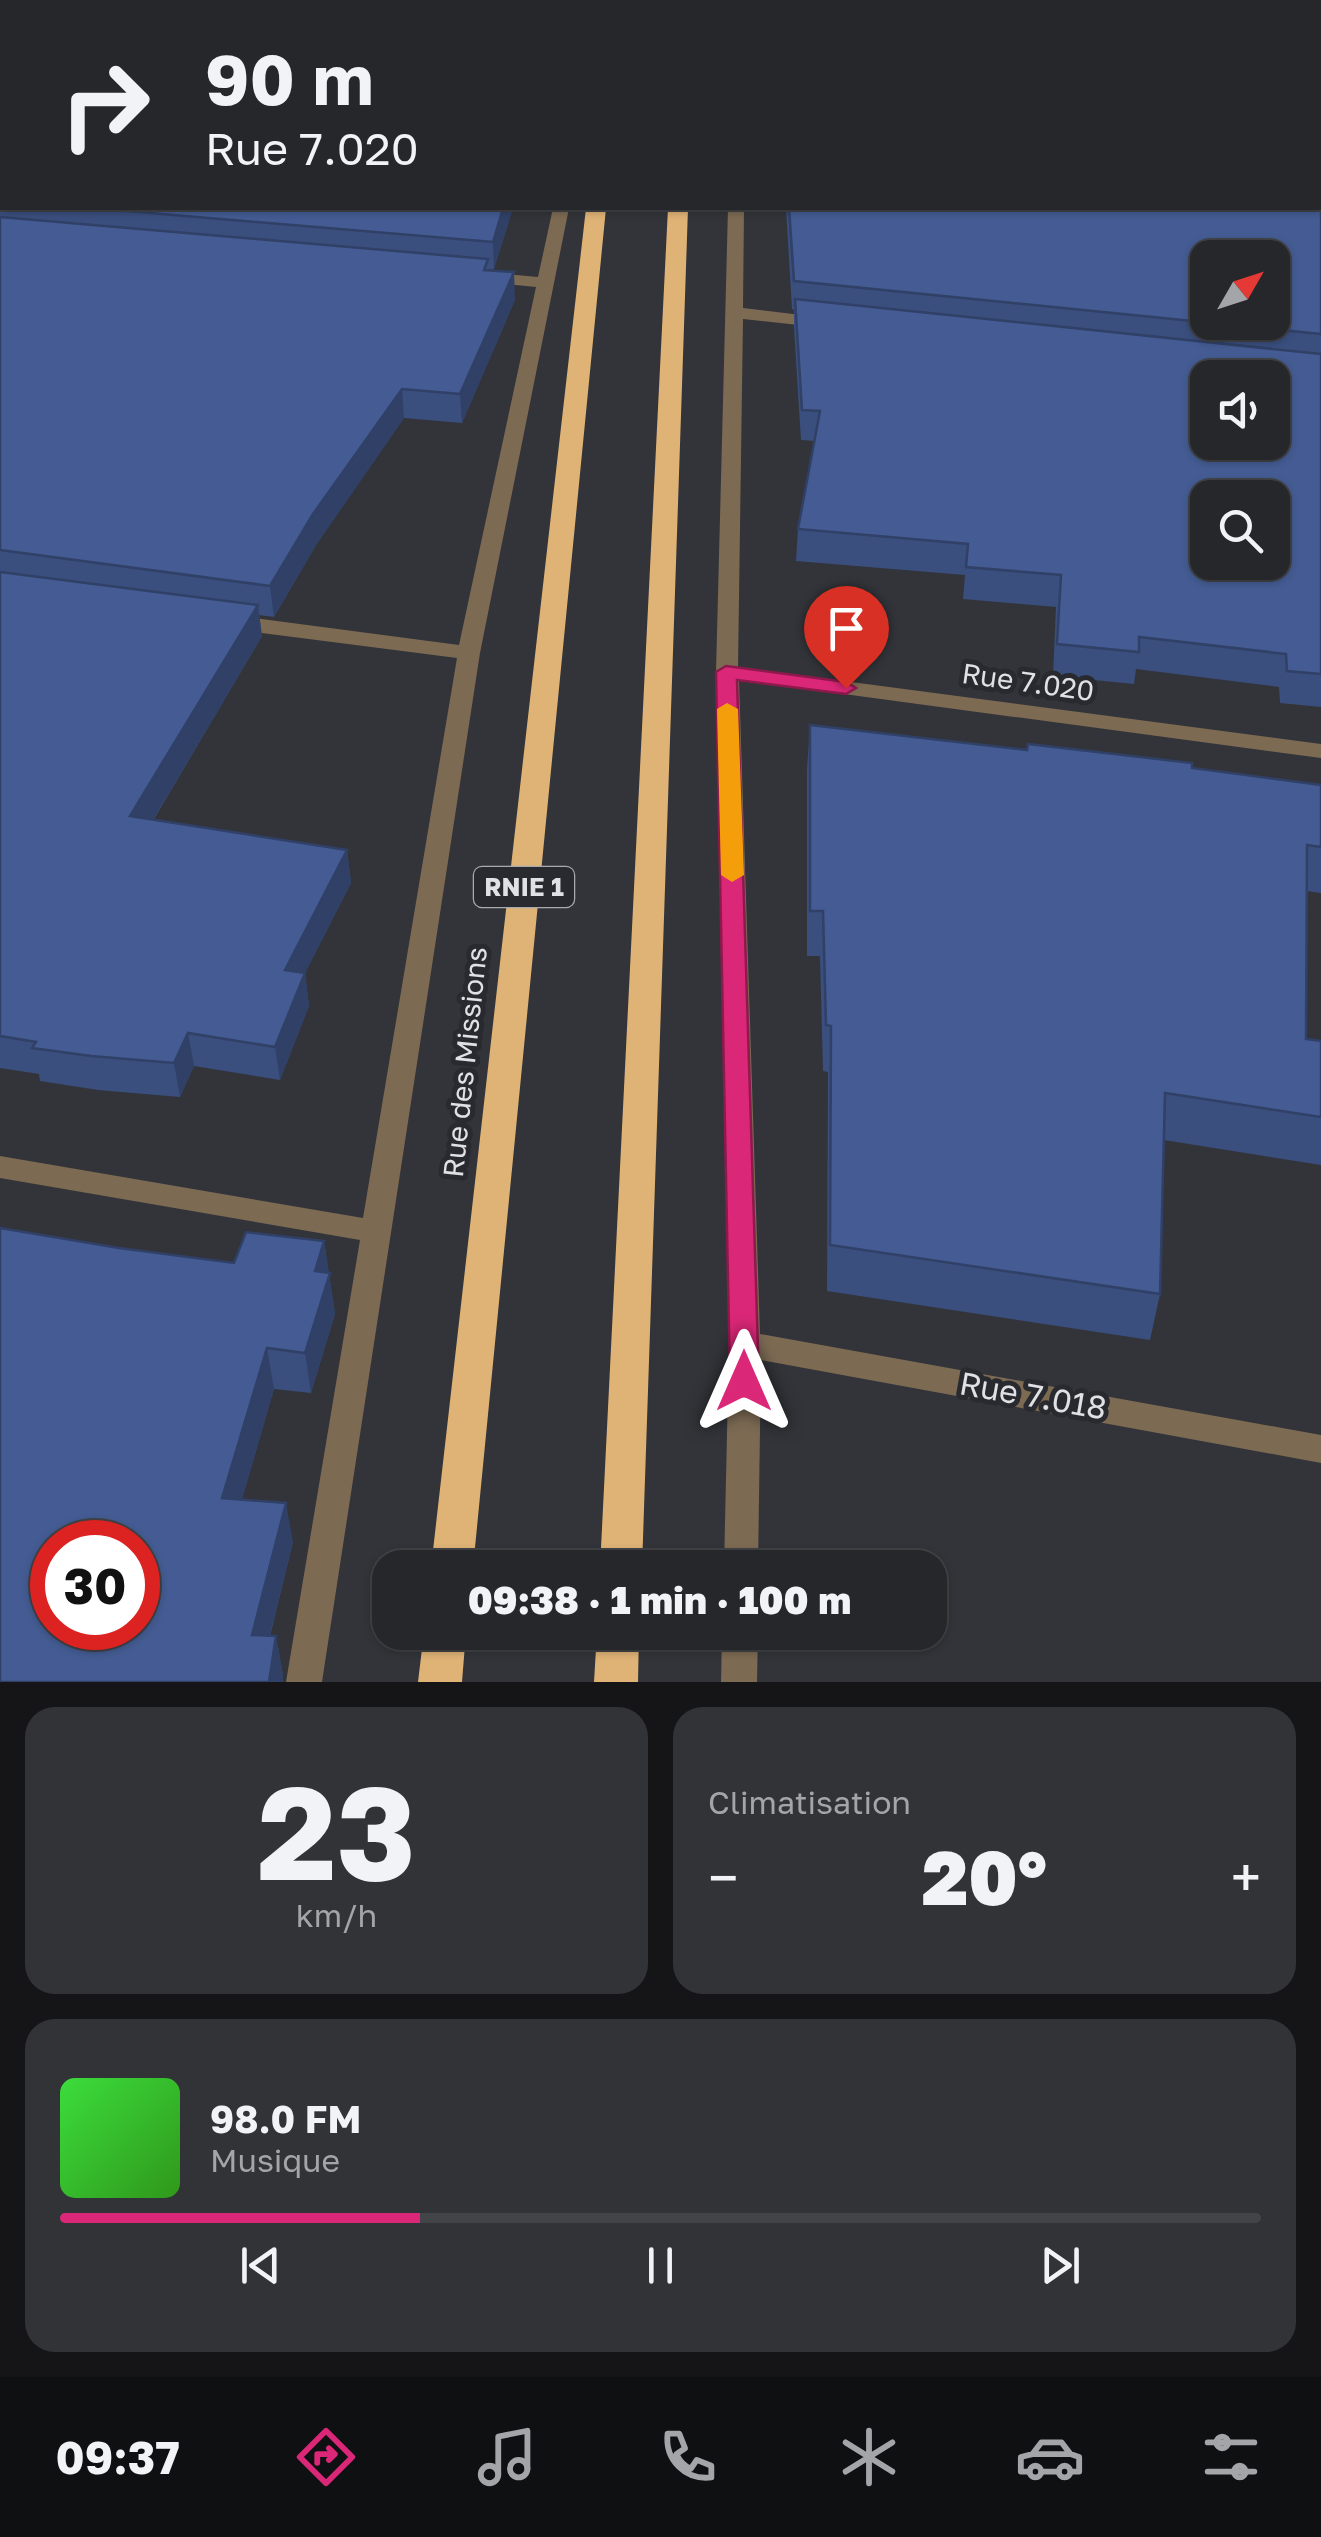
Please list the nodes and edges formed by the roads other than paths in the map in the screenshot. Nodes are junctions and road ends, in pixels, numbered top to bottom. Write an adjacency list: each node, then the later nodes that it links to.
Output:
1 (561, 210): 6 (street)
2 (596, 210): 17 (highway, Rue des Missions / RNIE 1)
3 (678, 210): 18 (highway)
4 (736, 210): 7 (street)
5 (468, 276): 6 (street)
6 (546, 283): 10 (street)
7 (737, 314): 8 (street); 11 (street)
8 (854, 326)
9 (215, 620): 10 (street)
10 (469, 654): 14 (street)
11 (726, 672): 12 (street, Rue 7.020); 15 (street)
12 (1321, 751)
13 (0, 1167): 14 (street)
14 (378, 1232): 23 (street)
15 (745, 1344): 16 (street, Rue 7.018); 19 (street)
16 (1321, 1448)
17 (454, 1550)
18 (622, 1550)
19 (741, 1550)
20 (443, 1650): 24 (highway)
21 (617, 1650): 25 (highway)
22 (740, 1650): 26 (street)
23 (304, 1682)
24 (440, 1682)
25 (616, 1682)
26 (739, 1682)

